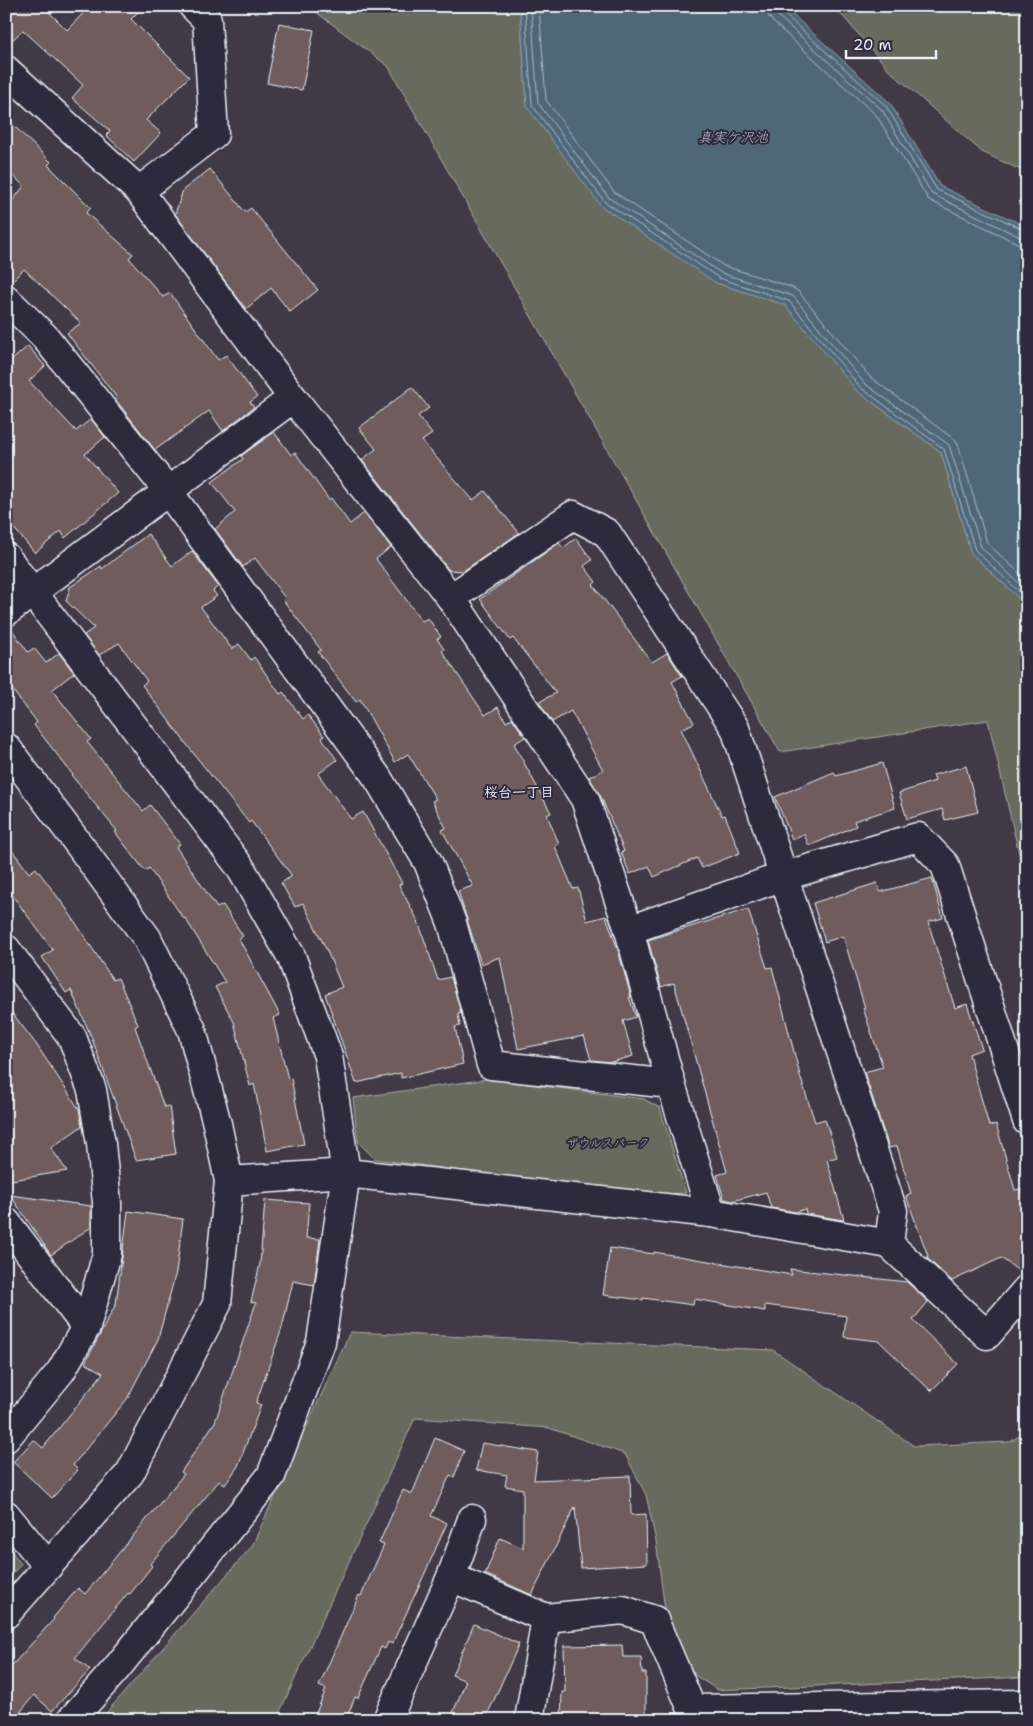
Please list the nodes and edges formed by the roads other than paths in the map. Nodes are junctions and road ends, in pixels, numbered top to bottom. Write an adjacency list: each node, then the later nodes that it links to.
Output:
1 (193, 6): 3 (street)
2 (6, 70): 3 (street)
3 (139, 191): 5 (street)
4 (6, 299): 6 (street)
5 (293, 398): 6 (street); 9 (street)
6 (168, 491): 8 (street); 15 (street)
7 (6, 557): 8 (street)
8 (33, 591): 10 (street); 17 (street)
9 (451, 598): 12 (street); 13 (street)
10 (6, 612)
11 (6, 747): 18 (street)
12 (784, 876): 13 (street); 16 (street); 21 (street)
13 (629, 930): 15 (street)
14 (6, 949): 23 (street)
15 (671, 1084): 19 (street)
16 (1027, 1121)
17 (346, 1173): 18 (street); 19 (street); 34 (street)
18 (228, 1181): 27 (street)
19 (711, 1213): 21 (street)
20 (6, 1222): 23 (street)
21 (888, 1244): 22 (street)
22 (1027, 1289)
23 (86, 1327): 24 (street)
24 (6, 1438)
25 (6, 1515): 27 (street)
26 (472, 1519): 28 (street)
27 (48, 1566): 29 (street)
28 (450, 1577): 30 (street); 35 (street)
29 (6, 1614)
30 (546, 1618): 32 (street); 36 (street)
31 (1027, 1704): 33 (street)
32 (692, 1714): 33 (street)
33 (802, 1714)
34 (72, 1720)
35 (387, 1720)
36 (529, 1720)

